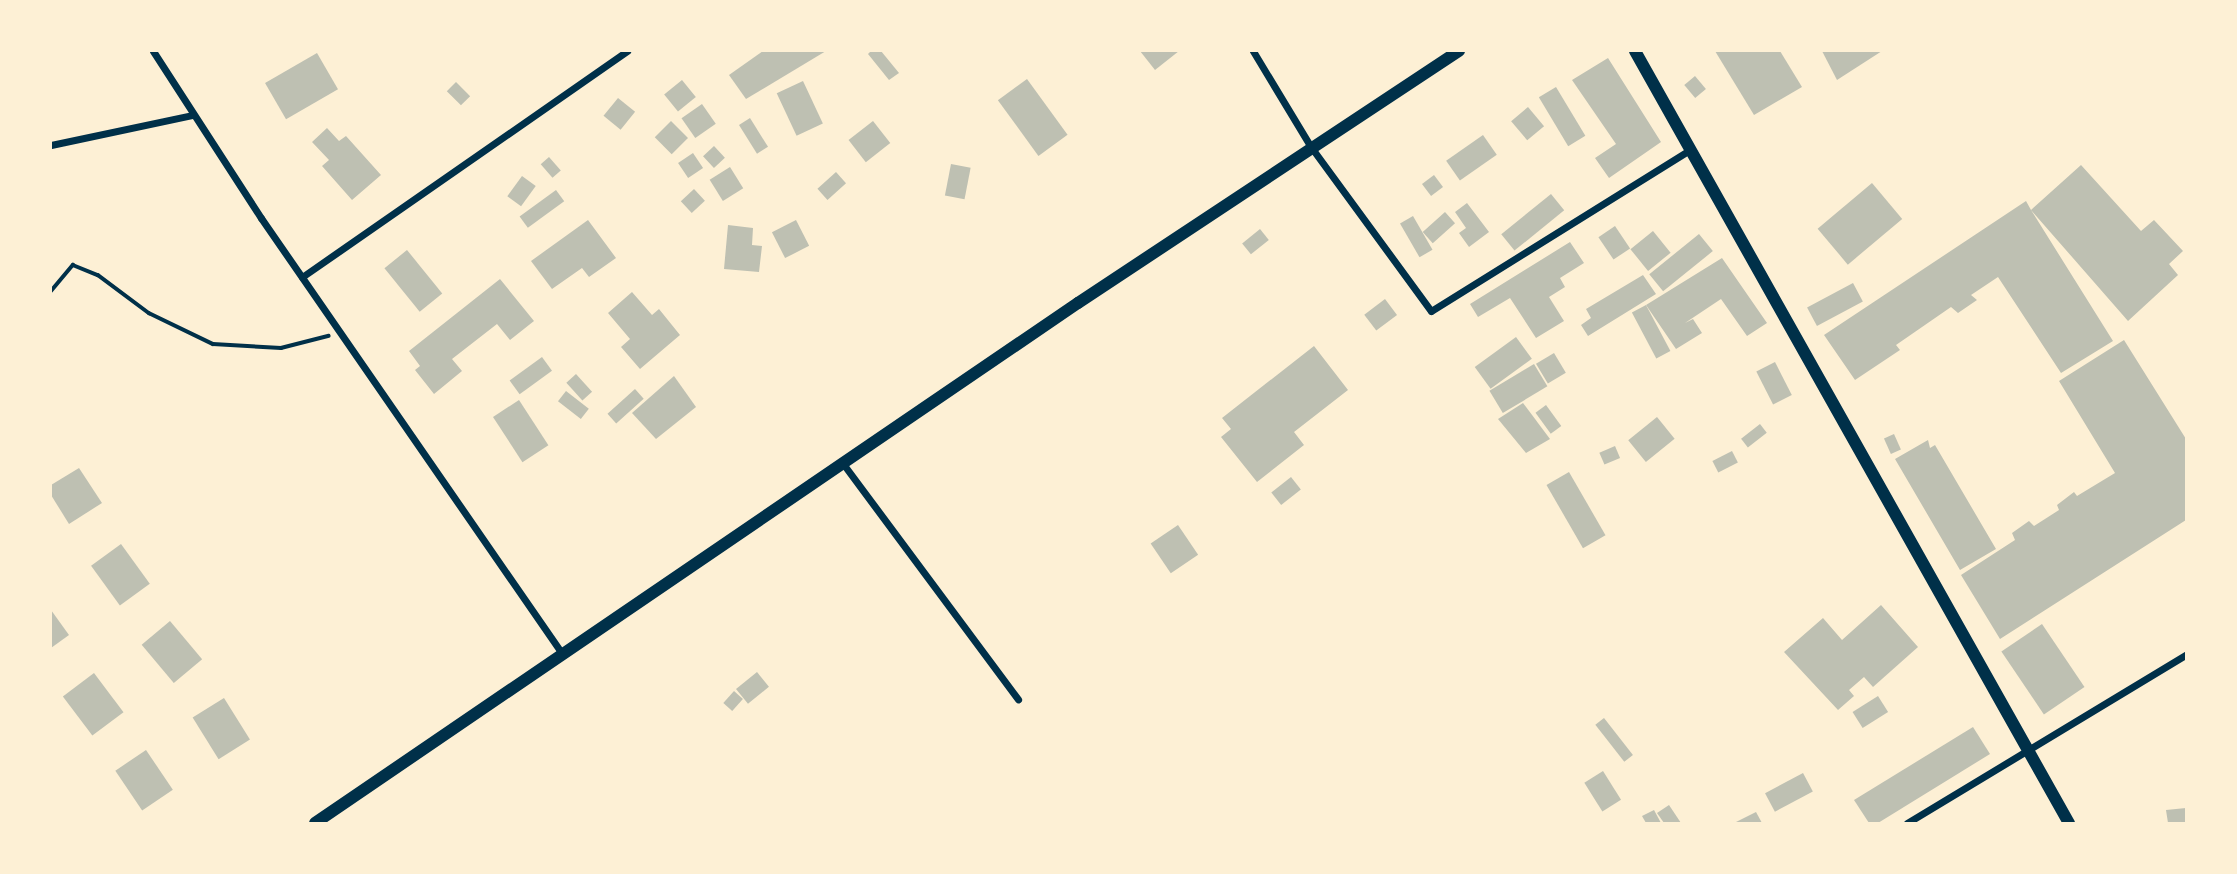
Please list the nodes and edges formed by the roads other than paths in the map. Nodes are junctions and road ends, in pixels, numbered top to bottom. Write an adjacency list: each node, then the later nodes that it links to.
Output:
1 (153, 51): 6 (street)
2 (627, 51): 10 (street)
3 (1253, 51): 8 (street)
4 (1459, 51): 8 (street)
5 (1635, 51): 9 (street)
6 (192, 115): 7 (street); 10 (street)
7 (51, 145)
8 (1311, 147): 9 (street); 11 (street)
9 (1691, 149): 15 (street)
10 (302, 277): 12 (street)
11 (844, 465): 12 (street); 14 (street)
12 (563, 656): 16 (street)
13 (2186, 656): 15 (street)
14 (1018, 699)
15 (2029, 747): 17 (street); 18 (street)
16 (315, 823)
17 (1907, 823)
18 (2069, 823)

